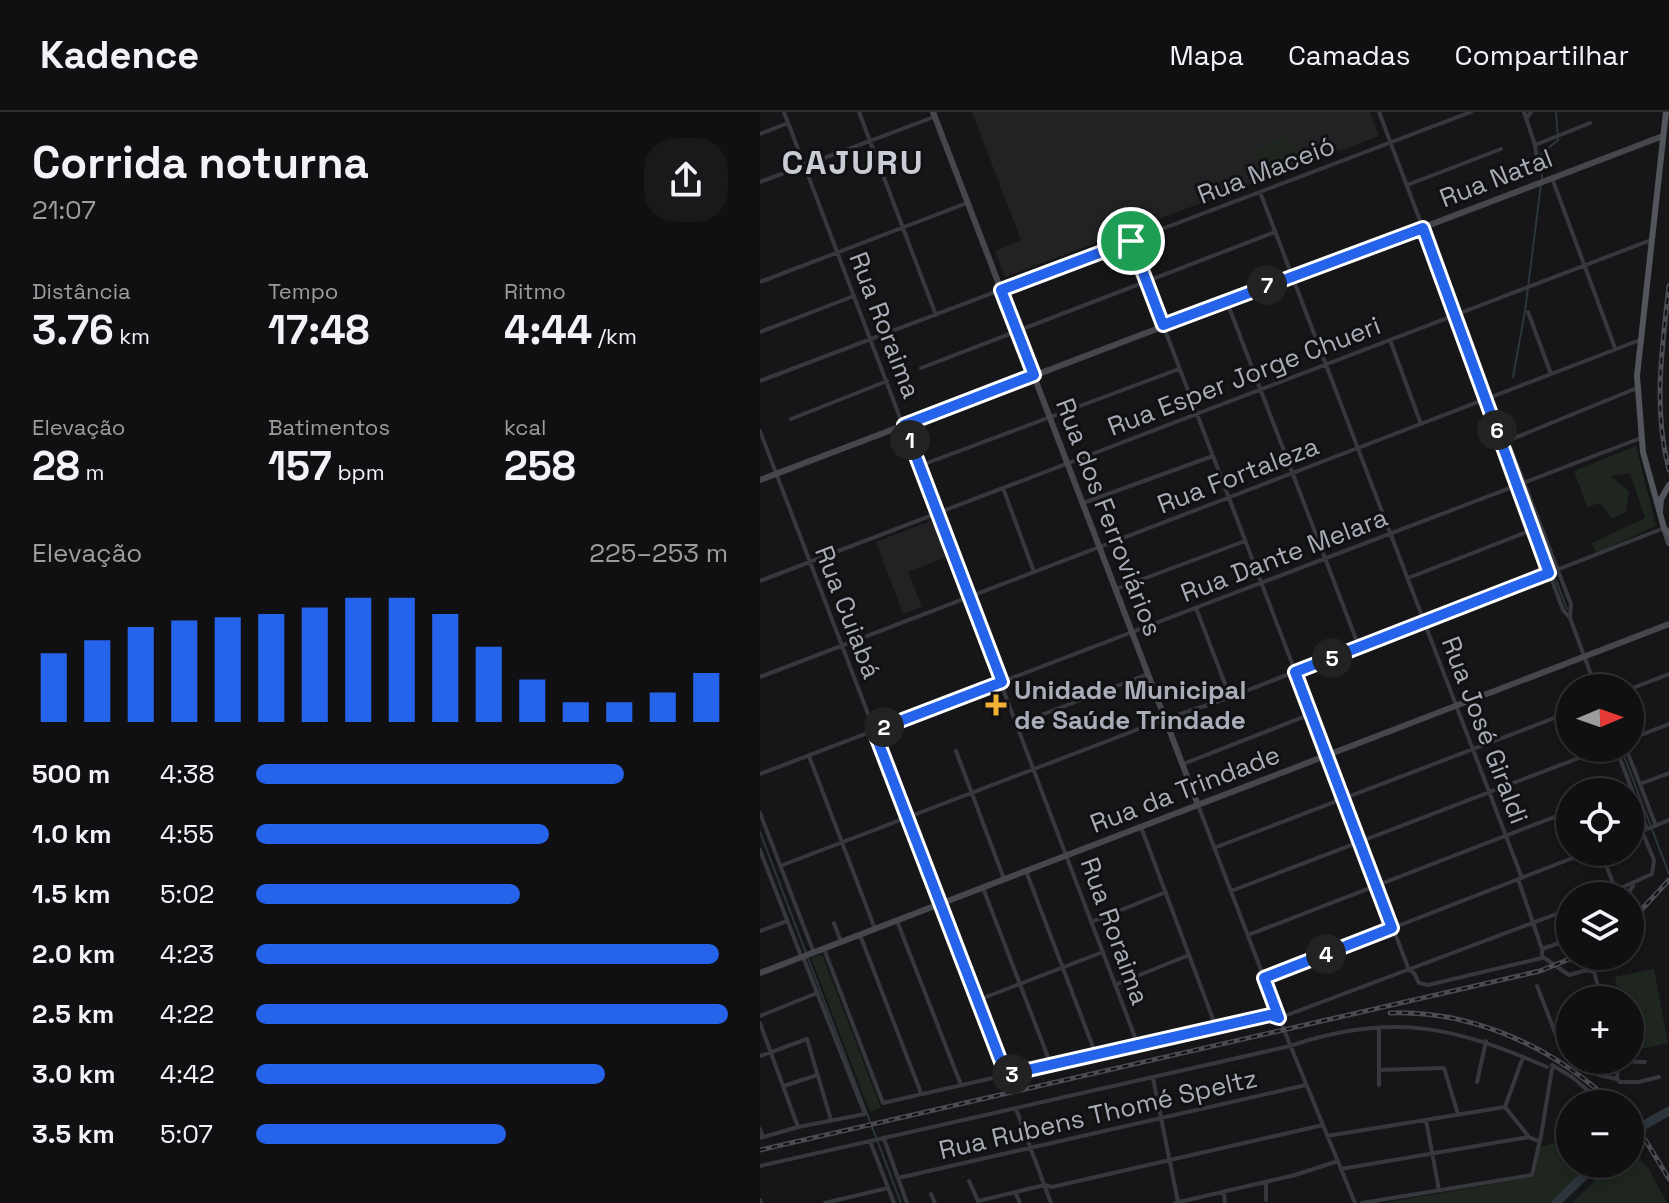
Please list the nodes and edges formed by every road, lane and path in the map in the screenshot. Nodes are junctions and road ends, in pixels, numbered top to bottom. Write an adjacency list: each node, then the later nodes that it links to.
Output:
1 (784, 112): 10 (street, Rua Roraima)
2 (859, 112): 14 (street)
3 (1379, 112): 15 (street)
4 (1471, 112): 15 (street, Rua Maceió)
5 (1524, 112): 9 (street)
6 (1531, 112): 9 (street)
7 (1666, 112): 13 (main road)
8 (934, 114): 14 (street); 24 (street, Rua dos Ferroviários)
9 (1526, 119): 16 (street)
10 (788, 123): 12 (street); 18 (street, Rua Roraima)
11 (1590, 123): 16 (street)
12 (760, 134)
13 (1663, 136): 20 (street, Rua Natal); 28 (main road)
14 (870, 141): 18 (street); 25 (street)
15 (1391, 142): 22 (street); 23 (street, Rua Maceió)
16 (1535, 145): 19 (street)
17 (1501, 149): 22 (street)
18 (805, 165): 21 (street); 30 (street, Rua Roraima)
19 (1538, 168)
20 (1546, 180): 26 (street, Rua Natal); 31 (street)
21 (760, 182)
22 (1407, 185): 26 (street)
23 (1260, 192): 27 (street, Rua José Giraldi); 29 (street, Rua Maceió)
24 (968, 203): 25 (street); 35 (street, Rua dos Ferroviários)
25 (903, 226): 30 (street); 39 (street)
26 (1423, 228): 32 (street, Rua Natal); 40 (street)
27 (1275, 232): 32 (street, Rua José Giraldi); 34 (street)
28 (1651, 240): 31 (street, Rua Esper Jorge Chueri); 46 (main road)
29 (1131, 241): 34 (street); 35 (street, Rua Maceió)
30 (838, 252): 33 (street); 36 (street, Rua Roraima)
31 (1585, 266): 40 (street, Rua Esper Jorge Chueri); 47 (street)
32 (1292, 276): 37 (street, Rua Natal); 48 (street, Rua José Giraldi)
33 (760, 282)
34 (1147, 283): 41 (street); 43 (street)
35 (1001, 290): 39 (street, Rua Maceió); 43 (street, Rua dos Ferroviários)
36 (854, 296): 42 (street); 44 (street, Rua Roraima)
37 (1227, 301): 41 (street, Rua Natal); 55 (street)
38 (1528, 312): 51 (street)
39 (936, 315): 44 (street, Rua Maceió)
40 (1456, 315): 45 (street, Rua Esper Jorge Chueri); 57 (street)
41 (1163, 325): 50 (street); 52 (street, Rua Natal)
42 (760, 332)
43 (1017, 332): 49 (street); 52 (street, Rua dos Ferroviários)
44 (871, 339): 53 (street, Rua Maceió); 54 (street, Rua Roraima)
45 (1390, 340): 48 (street, Rua Esper Jorge Chueri); 61 (street)
46 (1640, 340): 47 (street, Rua Fortaleza); 56 (main road)
47 (1616, 349): 51 (street, Rua Fortaleza)
48 (1325, 365): 55 (street, Rua Esper Jorge Chueri); 66 (street, Rua José Giraldi)
49 (921, 368)
50 (1179, 369): 58 (street); 59 (street)
51 (1551, 374): 57 (street, Rua Fortaleza)
52 (1034, 375): 59 (street, Rua dos Ferroviários); 62 (street, Rua Natal)
53 (760, 381)
54 (887, 381): 60 (street); 62 (street, Rua Roraima)
55 (1260, 388): 58 (street, Rua Esper Jorge Chueri); 70 (street)
56 (1637, 388): 64 (main road); 65 (street)
57 (1486, 399): 61 (street, Rua Fortaleza); 65 (street)
58 (1196, 413): 67 (street); 68 (street, Rua Esper Jorge Chueri)
59 (1050, 417): 68 (street, Rua dos Ferroviários); 69 (street)
60 (791, 419)
61 (1421, 424): 66 (street, Rua Fortaleza)
62 (904, 425): 69 (street, Rua Roraima); 71 (street, Rua Natal)
63 (760, 431): 71 (street, Rua Cuiabá)
64 (1641, 438): 73 (street, Rua Dante Melara); 80 (main road)
65 (1502, 443): 73 (street); 75 (street)
66 (1357, 448): 70 (street, Rua Fortaleza); 83 (street, Rua José Giraldi)
67 (1213, 456): 77 (street); 78 (street)
68 (1067, 463): 76 (street, Rua Esper Jorge Chueri); 78 (street, Rua dos Ferroviários)
69 (919, 466): 79 (street, Rua Roraima)
70 (1293, 473): 77 (street, Rua Fortaleza); 87 (street)
71 (776, 474): 72 (street, Rua Natal); 88 (street, Rua Cuiabá)
72 (760, 480)
73 (1524, 483): 75 (street, Rua Dante Melara); 89 (street)
74 (1669, 485): 80 (main road)
75 (1516, 486): 81 (street); 83 (street, Rua Dante Melara)
76 (1002, 488): 79 (street, Rua Esper Jorge Chueri); 90 (street)
77 (1229, 498): 84 (street); 86 (street, Rua Fortaleza)
78 (1083, 503): 86 (street, Rua dos Ferroviários)
79 (937, 513): 88 (street, Rua Esper Jorge Chueri); 96 (street, Rua Roraima)
80 (1660, 518): 82 (main road)
81 (1532, 530): 91 (street); 92 (street)
82 (1666, 531): 85 (street); 89 (street)
83 (1390, 534): 87 (street, Rua Dante Melara); 92 (street, Rua José Giraldi)
84 (1245, 541): 94 (street); 95 (street)
85 (1669, 543)
86 (1099, 547): 90 (street, Rua Fortaleza); 95 (street, Rua dos Ferroviários)
87 (1325, 558): 94 (street, Rua Dante Melara); 103 (street)
88 (810, 562): 93 (street, Rua Esper Jorge Chueri); 102 (street, Rua Cuiabá)
89 (1557, 570): 91 (street); 98 (street)
90 (1034, 572): 96 (street, Rua Fortaleza)
91 (1549, 573): 98 (street); 99 (street)
92 (1407, 578): 99 (street, Rua José Giraldi)
93 (760, 581)
94 (1261, 583): 97 (street, Rua Dante Melara); 105 (street)
95 (1116, 589): 101 (street, Rua dos Ferroviários)
96 (969, 597): 102 (street, Rua Fortaleza); 110 (street, Rua Roraima)
97 (1196, 608): 101 (street, Rua Dante Melara); 112 (street)
98 (1570, 618): 104 (street)
99 (1424, 622): 103 (street); 113 (street, Rua José Giraldi)
100 (1669, 624): 104 (street, Rua da Trindade)
101 (1132, 632): 106 (street, Rua dos Ferroviários); 110 (street, Rua Dante Melara)
102 (842, 646): 109 (street, Rua Fortaleza); 119 (street, Rua Cuiabá)
103 (1359, 647): 105 (street)
104 (1584, 656): 107 (street); 113 (street, Rua da Trindade)
105 (1295, 672): 112 (street); 114 (street)
106 (1148, 674): 116 (street, Rua dos Ferroviários); 117 (street)
107 (1591, 674)
108 (1669, 674): 111 (street)
109 (760, 677)
110 (1002, 682): 117 (street, Rua Roraima); 119 (street, Rua Dante Melara)
111 (1644, 684)
112 (1230, 697): 116 (street)
113 (1456, 706): 121 (street, Rua José Giraldi); 123 (street, Rua da Trindade)
114 (1311, 714): 123 (street); 126 (street)
115 (1556, 717): 121 (street)
116 (1165, 719): 126 (street, Rua dos Ferroviários); 127 (street)
117 (1018, 724): 127 (street, Rua Roraima)
118 (1669, 724): 120 (street)
119 (874, 731): 124 (street, Rua Dante Melara); 138 (street, Rua Cuiabá)
120 (1644, 734)
121 (1473, 749): 131 (street, Rua José Giraldi); 134 (street)
122 (956, 751): 132 (street)
123 (1327, 755): 134 (street); 135 (street, Rua da Trindade)
124 (808, 756): 129 (street, Rua Dante Melara); 145 (street)
125 (1568, 762): 131 (street)
126 (1182, 764): 135 (street, Rua dos Ferroviários)
127 (1035, 769): 132 (street); 148 (street, Rua Roraima)
128 (1669, 773): 130 (street)
129 (760, 774)
130 (1644, 782)
131 (1489, 792): 143 (street, Rua José Giraldi); 144 (street)
132 (971, 793): 138 (street); 153 (street)
133 (1644, 794): 140 (street)
134 (1343, 798): 144 (street); 146 (street)
135 (1198, 805): 141 (street, Rua da Trindade); 146 (street, Rua dos Ferroviários)
136 (760, 813): 150 (street)
137 (1556, 816): 143 (street)
138 (907, 817): 145 (street); 159 (street, Rua Cuiabá)
139 (1669, 820): 140 (street)
140 (1656, 826): 142 (street)
141 (1141, 827): 148 (street, Rua da Trindade); 158 (street)
142 (1644, 830): 154 (street)
143 (1506, 835): 152 (street, Rua José Giraldi); 155 (street)
144 (1360, 842): 155 (street); 157 (street)
145 (842, 843): 150 (street); 167 (street)
146 (1214, 848): 157 (street, Rua dos Ferroviários)
147 (760, 851): 161 (street)
148 (1068, 855): 151 (street, Rua da Trindade); 163 (street, Rua Roraima)
149 (1556, 864): 152 (street)
150 (780, 866): 176 (street)
151 (1026, 871): 153 (street, Rua da Trindade); 180 (street)
152 (1520, 878): 165 (street, Rua José Giraldi); 166 (street)
153 (1004, 879): 156 (street, Rua da Trindade)
154 (1638, 882)
155 (1376, 885): 166 (street); 170 (street)
156 (983, 888): 159 (street, Rua da Trindade); 184 (street)
157 (1231, 891): 170 (street, Rua dos Ferroviários)
158 (1166, 892): 163 (street); 177 (street)
159 (941, 904): 162 (street, Rua da Trindade); 189 (street, Rua Cuiabá)
160 (1556, 915): 165 (street)
161 (787, 921): 168 (street); 178 (street)
162 (897, 921): 167 (street, Rua da Trindade); 214 (street)
163 (1091, 922): 175 (street, Rua Roraima)
164 (834, 923): 171 (street)
165 (1532, 924): 174 (street, Rua José Giraldi); 181 (street)
166 (1392, 928): 181 (street); 183 (street)
167 (875, 929): 169 (street, Rua da Trindade)
168 (760, 931)
169 (860, 935): 171 (street, Rua da Trindade); 219 (street)
170 (1247, 935): 183 (street, Rua dos Ferroviários)
171 (841, 942): 173 (street, Rua da Trindade)
172 (1556, 944): 174 (street)
173 (824, 949): 176 (street, Rua da Trindade); 219 (street)
174 (1542, 949): 179 (street, Rua José Giraldi)
175 (1103, 952): 180 (street); 185 (street, Rua Roraima)
176 (814, 953): 178 (street, Rua da Trindade)
177 (1189, 955): 185 (street); 193 (street)
178 (802, 957): 182 (street, Rua da Trindade); 188 (street)
179 (1543, 957): 181 (street); 187 (street)
180 (1063, 968): 184 (street); 200 (street)
181 (1409, 970): 191 (street)
182 (760, 973)
183 (1264, 978): 191 (street, Rua dos Ferroviários)
184 (1020, 984): 189 (street); 203 (street)
185 (1115, 985): 197 (street, Rua Roraima)
186 (1537, 986): 195 (street)
187 (1598, 986)
188 (817, 993): 190 (street); 224 (street)
189 (977, 1000): 208 (street, Rua Cuiabá)
190 (760, 1016)
191 (1279, 1018): 193 (street); 198 (street, Rua dos Ferroviários)
192 (760, 1023): 199 (street)
193 (1217, 1027): 197 (street)
194 (1379, 1028): 196 (street); 198 (street); 205 (street)
195 (1556, 1035)
196 (1486, 1041): 202 (street); 213 (street)
197 (1138, 1045): 200 (street)
198 (1290, 1046): 211 (street); 215 (street, Rua dos Ferroviários)
199 (771, 1052): 201 (street); 207 (street); 217 (street)
200 (1096, 1055): 203 (street)
201 (760, 1056)
202 (1523, 1056): 204 (street); 220 (street)
203 (1051, 1065): 208 (street)
204 (1550, 1067): 218 (street); 234 (street)
205 (1379, 1070): 216 (street); 222 (street)
206 (1617, 1074): 212 (street)
207 (817, 1075): 217 (street); 224 (street)
208 (1006, 1075): 214 (street)
209 (1599, 1075): 212 (street)
210 (1659, 1077): 212 (street)
211 (1153, 1078): 221 (street); 223 (street)
212 (1617, 1079)
213 (1477, 1082)
214 (961, 1085): 219 (street)
215 (1306, 1085): 223 (street, Rua Rubens Thomé Speltz); 226 (street, Rua dos Ferroviários)
216 (1379, 1085)
217 (784, 1086): 227 (street)
218 (1587, 1090)
219 (921, 1094)
220 (1505, 1107): 222 (street); 230 (street)
221 (1016, 1109): 232 (street); 235 (street)
222 (1458, 1114): 225 (street)
223 (1162, 1118): 235 (street, Rua Rubens Thomé Speltz); 237 (street)
224 (831, 1120): 227 (street)
225 (1426, 1120): 229 (street); 236 (street)
226 (1323, 1125): 229 (street, Rua dos Ferroviários); 237 (street)
227 (798, 1127): 231 (street)
228 (760, 1129): 231 (street)
229 (1327, 1136): 238 (street, Rua dos Ferroviários)
230 (1529, 1137): 234 (street); 236 (street)
231 (761, 1138)
232 (882, 1139): 233 (street); 241 (street)
233 (871, 1141): 239 (street); 246 (street)
234 (1538, 1141): 247 (street)
235 (1031, 1148): 241 (street, Rua Rubens Thomé Speltz); 244 (street)
236 (1432, 1153): 240 (street); 247 (street)
237 (1170, 1159): 245 (street); 261 (street)
238 (1338, 1161): 240 (street, Rua dos Ferroviários); 243 (street)
239 (760, 1166)
240 (1341, 1169): 263 (street, Rua dos Ferroviários)
241 (898, 1178): 257 (street)
242 (969, 1181): 253 (street)
243 (1266, 1182): 249 (street); 252 (street)
244 (1045, 1185): 245 (street); 248 (street); 251 (street)
245 (1052, 1187): 251 (street)
246 (888, 1188): 255 (street); 256 (street)
247 (1439, 1190): 264 (street)
248 (1015, 1192): 253 (street); 259 (street)
249 (1224, 1192): 254 (street); 262 (street)
250 (931, 1194): 258 (street)
251 (1048, 1195): 260 (street)
252 (1266, 1200)
253 (978, 1202)
254 (1188, 1202): 261 (street)
255 (825, 1203)
256 (894, 1203)
257 (907, 1203)
258 (935, 1203)
259 (1020, 1203)
260 (1051, 1203)
261 (1176, 1203)
262 (1225, 1203)
263 (1355, 1203)
264 (1362, 1203)

